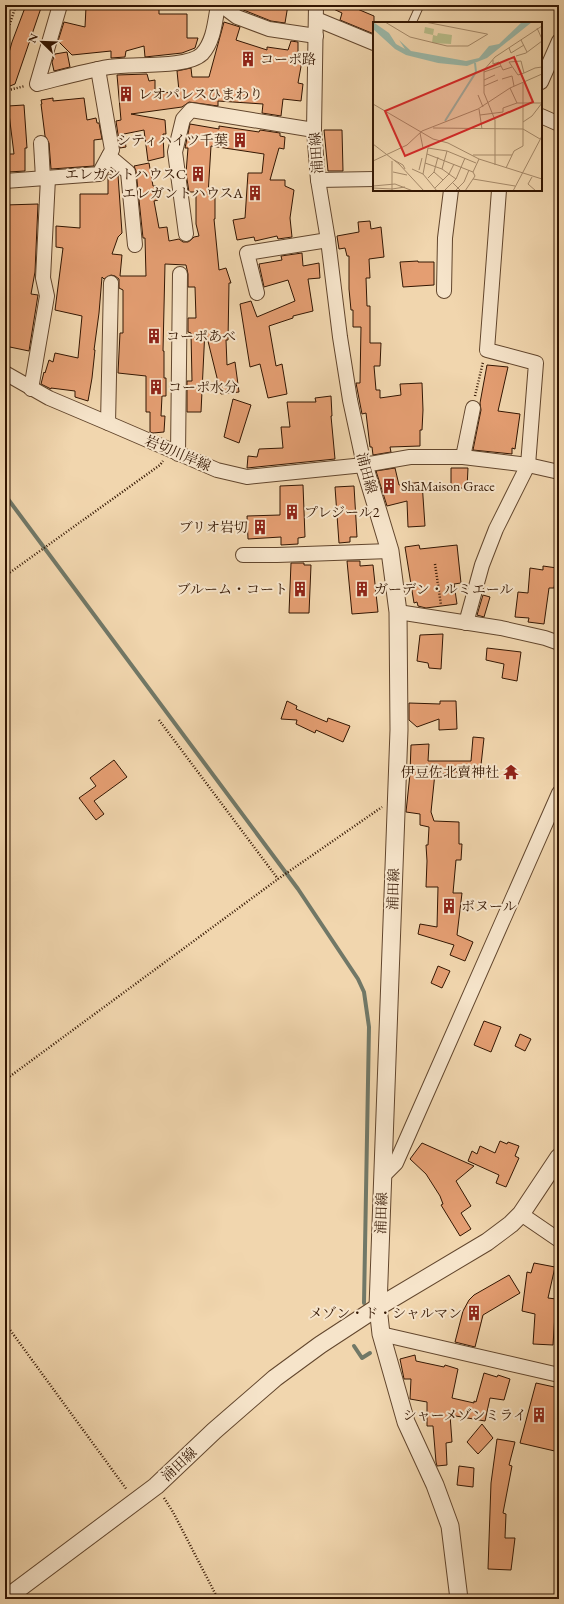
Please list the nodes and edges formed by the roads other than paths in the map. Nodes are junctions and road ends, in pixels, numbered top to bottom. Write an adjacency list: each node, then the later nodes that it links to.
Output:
1 (60, 5): 10 (street)
2 (220, 5): 7 (street); 10 (street)
3 (316, 5): 5 (street, 浦田線)
4 (420, 5): 6 (lane)
5 (316, 19): 7 (street, 浦田線); 9 (street)
6 (412, 22)
7 (316, 36): 14 (street, 浦田線)
8 (559, 41): 11 (street)
9 (373, 43)
10 (98, 69): 16 (street)
11 (542, 80)
12 (542, 116): 13 (street)
13 (559, 124)
14 (314, 130): 19 (street, 浦田線); 23 (street)
15 (41, 143): 17 (street)
16 (108, 156): 17 (street); 25 (street)
17 (45, 178): 20 (street); 31 (street)
18 (373, 179): 19 (street)
19 (318, 180): 24 (street, 浦田線)
20 (5, 181)
21 (451, 191): 28 (street)
22 (499, 191): 37 (street)
23 (186, 234)
24 (328, 240): 29 (street); 36 (street, 浦田線)
25 (135, 245)
26 (180, 274): 34 (street)
27 (111, 283): 33 (street)
28 (444, 291)
29 (257, 293)
30 (5, 373): 31 (street, 岩切川岸線)
31 (30, 389): 33 (street, 岩切川岸線)
32 (473, 408): 35 (street)
33 (108, 423): 34 (street, 岩切川岸線)
34 (175, 452): 36 (street, 岩切川岸線)
35 (463, 457): 36 (street, 岩切川岸線); 37 (street, 岩切川岸線)
36 (364, 465): 39 (street, 浦田線)
37 (528, 465): 38 (street, 岩切川岸線); 42 (street)
38 (559, 472)
39 (390, 551): 40 (street); 41 (street, 浦田線)
40 (243, 555)
41 (398, 612): 42 (street); 46 (street, 浦田線)
42 (466, 623): 43 (street)
43 (559, 643)
44 (559, 793): 46 (street)
45 (559, 1157): 47 (street)
46 (382, 1177): 49 (street, 浦田線)
47 (521, 1214): 48 (street); 49 (street)
48 (559, 1240)
49 (378, 1307): 50 (street); 52 (street, 浦田線)
50 (381, 1334): 51 (street); 53 (street)
51 (559, 1375)
52 (5, 1599)
53 (459, 1599)

